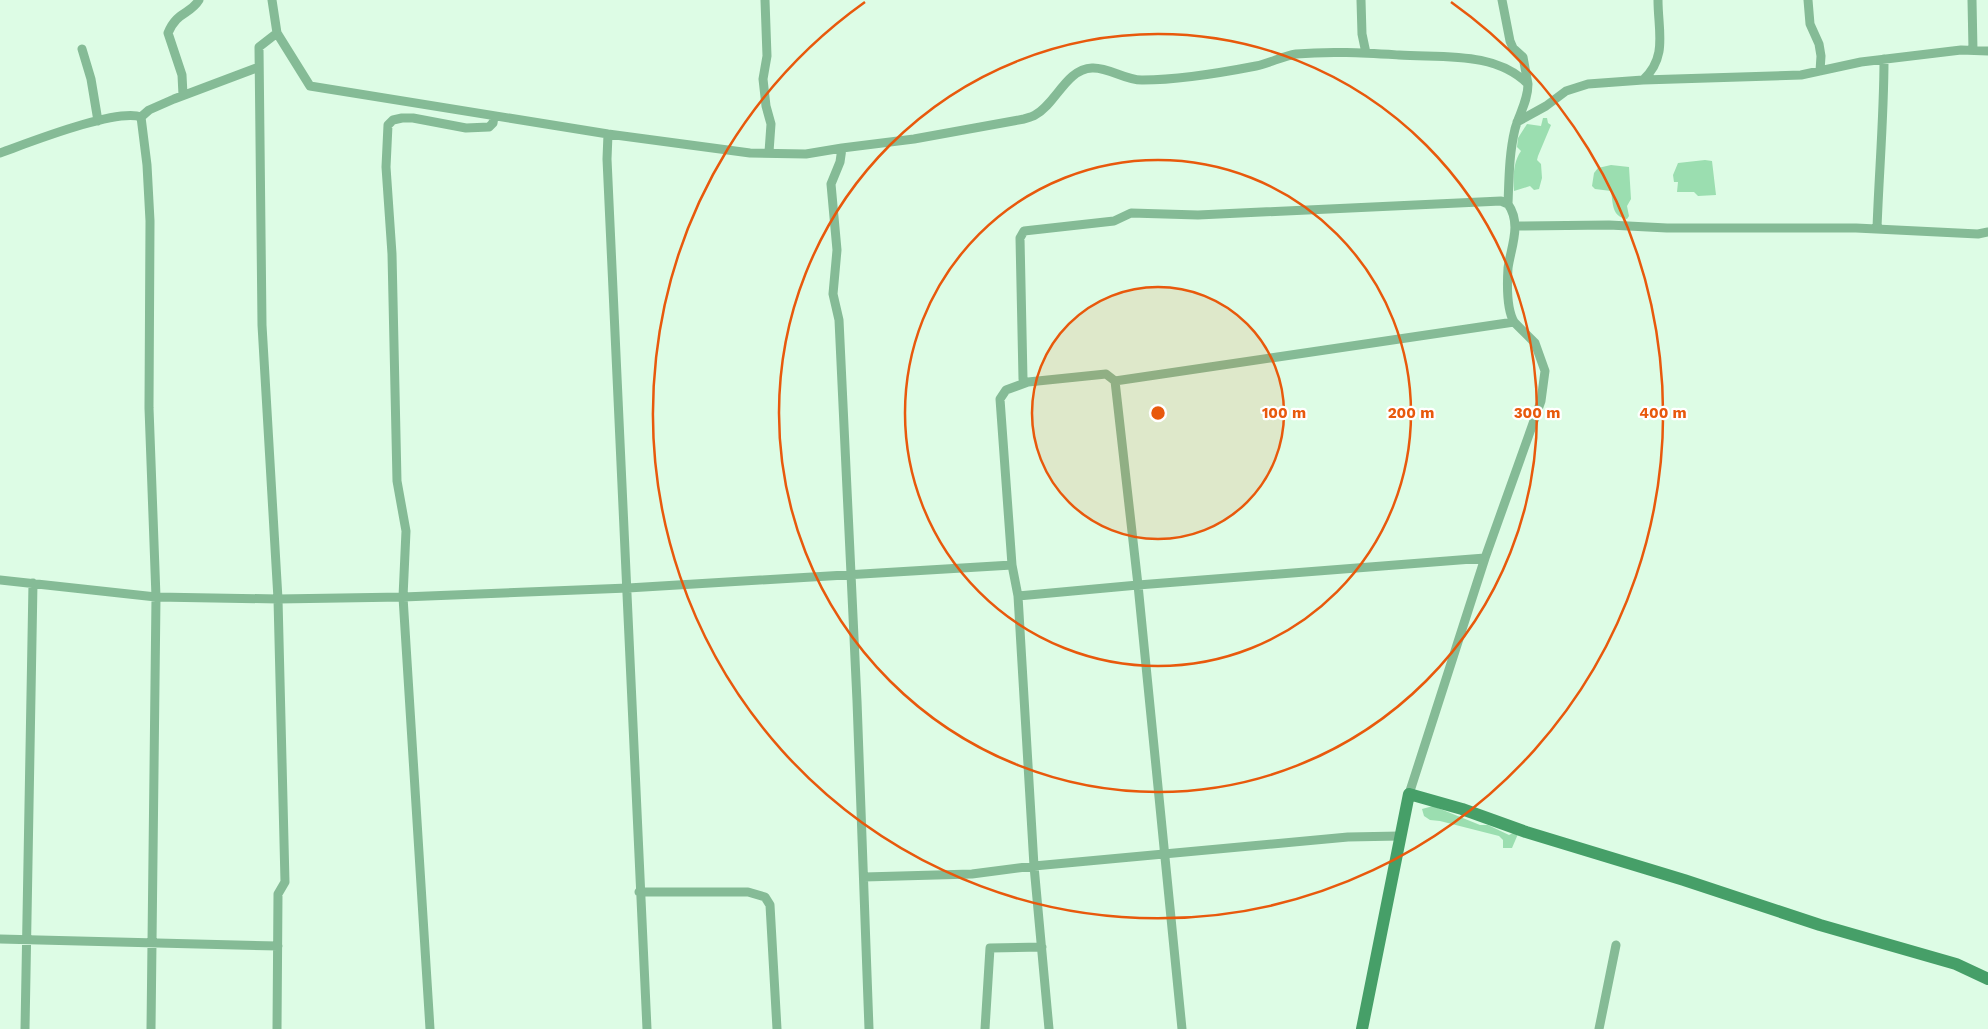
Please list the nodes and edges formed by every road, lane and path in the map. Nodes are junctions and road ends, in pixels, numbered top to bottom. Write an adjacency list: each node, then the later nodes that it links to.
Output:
1 (199, 0): 19 (street)
2 (272, 0): 9 (street)
3 (765, 0): 26 (street)
4 (1361, 0): 13 (street)
5 (1502, 0): 18 (street)
6 (1658, 0): 17 (street)
7 (1808, 0): 16 (street)
8 (1972, 0): 11 (street)
9 (277, 33): 15 (street); 20 (street)
10 (82, 49): 22 (street)
11 (1973, 50): 12 (street); 14 (street)
12 (1988, 51)
13 (1366, 52): 18 (street); 25 (street)
14 (1884, 59): 16 (street); 30 (street)
15 (259, 67): 19 (street); 45 (street)
16 (1820, 71): 17 (street)
17 (1643, 80): 23 (street)
18 (1528, 84): 23 (street)
19 (184, 95): 21 (street)
20 (494, 116): 24 (street); 44 (street)
21 (141, 117): 22 (street); 43 (street)
22 (98, 121): 27 (street)
23 (1517, 122): 28 (street)
24 (608, 134): 26 (street); 41 (street)
25 (842, 148): 26 (street); 37 (street)
26 (769, 152)
27 (0, 153)
28 (1508, 204): 29 (street); 33 (street)
29 (1515, 226): 30 (street); 32 (street)
30 (1877, 228): 31 (street)
31 (1988, 232)
32 (1514, 322): 34 (street); 35 (street)
33 (1022, 379)
34 (1115, 381): 36 (street); 40 (street)
35 (1485, 558): 40 (street); 46 (street)
36 (1012, 565): 37 (street); 42 (street)
37 (850, 575): 41 (street); 50 (street)
38 (0, 580): 39 (street)
39 (33, 583): 43 (street); 53 (street)
40 (1138, 585): 42 (street); 48 (street)
41 (628, 588): 44 (street); 51 (street)
42 (1018, 596): 49 (street)
43 (156, 597): 45 (street); 54 (street)
44 (404, 597): 45 (street); 62 (street)
45 (278, 599): 56 (street)
46 (1409, 794): 47 (street); 58 (street)
47 (1400, 836): 48 (street); 69 (street)
48 (1166, 855): 49 (street); 68 (street)
49 (1034, 866): 50 (street); 57 (street)
50 (864, 877): 65 (street)
51 (639, 892): 63 (street); 64 (street)
52 (0, 939): 53 (street)
53 (26, 940): 54 (street); 59 (street)
54 (152, 944): 56 (street); 60 (street)
55 (1616, 945): 70 (street)
56 (278, 946): 61 (street)
57 (1042, 947): 66 (street); 67 (street)
58 (1988, 979)
59 (25, 1029)
60 (151, 1029)
61 (277, 1029)
62 (430, 1029)
63 (646, 1029)
64 (778, 1029)
65 (869, 1029)
66 (985, 1029)
67 (1049, 1029)
68 (1182, 1029)
69 (1362, 1029)
70 (1599, 1029)

